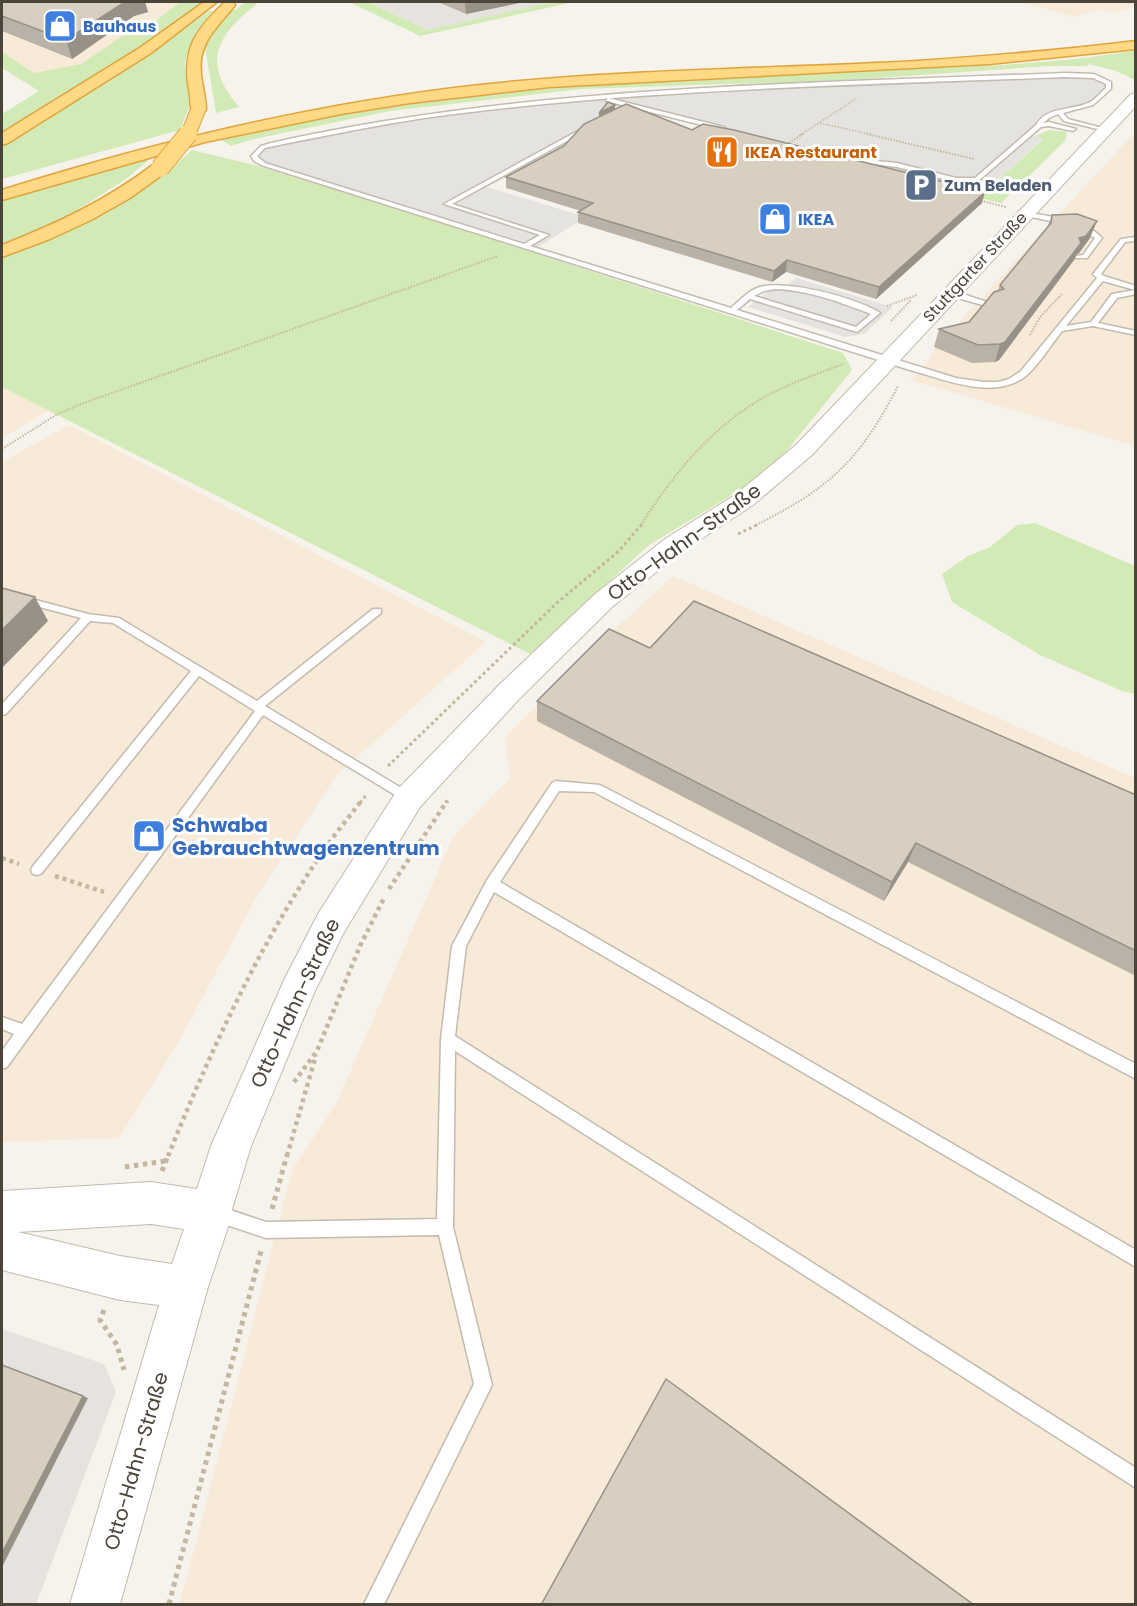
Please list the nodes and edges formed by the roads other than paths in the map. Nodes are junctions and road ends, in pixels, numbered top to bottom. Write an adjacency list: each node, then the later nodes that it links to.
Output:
1 (211, 2): 14 (highway)
2 (232, 2): 27 (highway, bridge)
3 (1136, 38): 19 (highway)
4 (1136, 45): 22 (highway)
5 (652, 93): 6 (lane); 8 (lane); 9 (lane)
6 (592, 97): 8 (lane); 26 (lane)
7 (1136, 97): 13 (street, Stuttgarter Straße)
8 (629, 107): 12 (lane)
9 (1059, 112): 11 (lane); 13 (lane)
10 (591, 126): 26 (lane)
11 (1039, 126): 13 (lane); 18 (lane)
12 (730, 130)
13 (1102, 132): 24 (street, Stuttgarter Straße)
14 (2, 140)
15 (846, 159): 16 (lane)
16 (855, 161): 17 (lane); 18 (lane)
17 (888, 172)
18 (971, 181): 23 (lane)
19 (2, 184)
20 (941, 185): 21 (lane)
21 (952, 187)
22 (2, 195)
23 (957, 195)
24 (1015, 210): 28 (lane); 31 (street, Stuttgarter Straße)
25 (1136, 239): 29 (lane)
26 (524, 246): 34 (lane)
27 (2, 251)
28 (1077, 257)
29 (1101, 278): 30 (lane); 36 (lane)
30 (1136, 290): 35 (lane)
31 (951, 293): 33 (lane); 38 (street, Stuttgarter Straße)
32 (750, 297): 32 (lane); 34 (lane)
33 (992, 305)
34 (732, 311): 38 (lane)
35 (1093, 324): 36 (lane); 37 (lane)
36 (1060, 329): 38 (lane)
37 (1136, 333)
38 (901, 364): 45 (street, Otto-Hahn-Straße)
39 (2, 594): 41 (lane)
40 (377, 611): 43 (lane)
41 (88, 617): 42 (lane); 44 (lane)
42 (197, 670): 43 (lane); 46 (lane)
43 (258, 708): 45 (lane); 49 (lane)
44 (2, 711)
45 (409, 798): 54 (street, Otto-Hahn-Straße)
46 (37, 870)
47 (492, 884): 50 (lane); 52 (lane); 57 (lane)
48 (2, 1023): 49 (lane)
49 (24, 1031): 51 (lane)
50 (448, 1039): 55 (lane); 59 (lane)
51 (2, 1062)
52 (1136, 1072)
53 (2, 1212): 54 (street)
54 (212, 1212): 55 (lane); 58 (street, Otto-Hahn-Straße)
55 (445, 1227): 61 (lane)
56 (2, 1250): 58 (street)
57 (1136, 1259)
58 (186, 1287): 60 (street, Otto-Hahn-Straße)
59 (1136, 1479)
60 (95, 1605)
61 (374, 1605)

